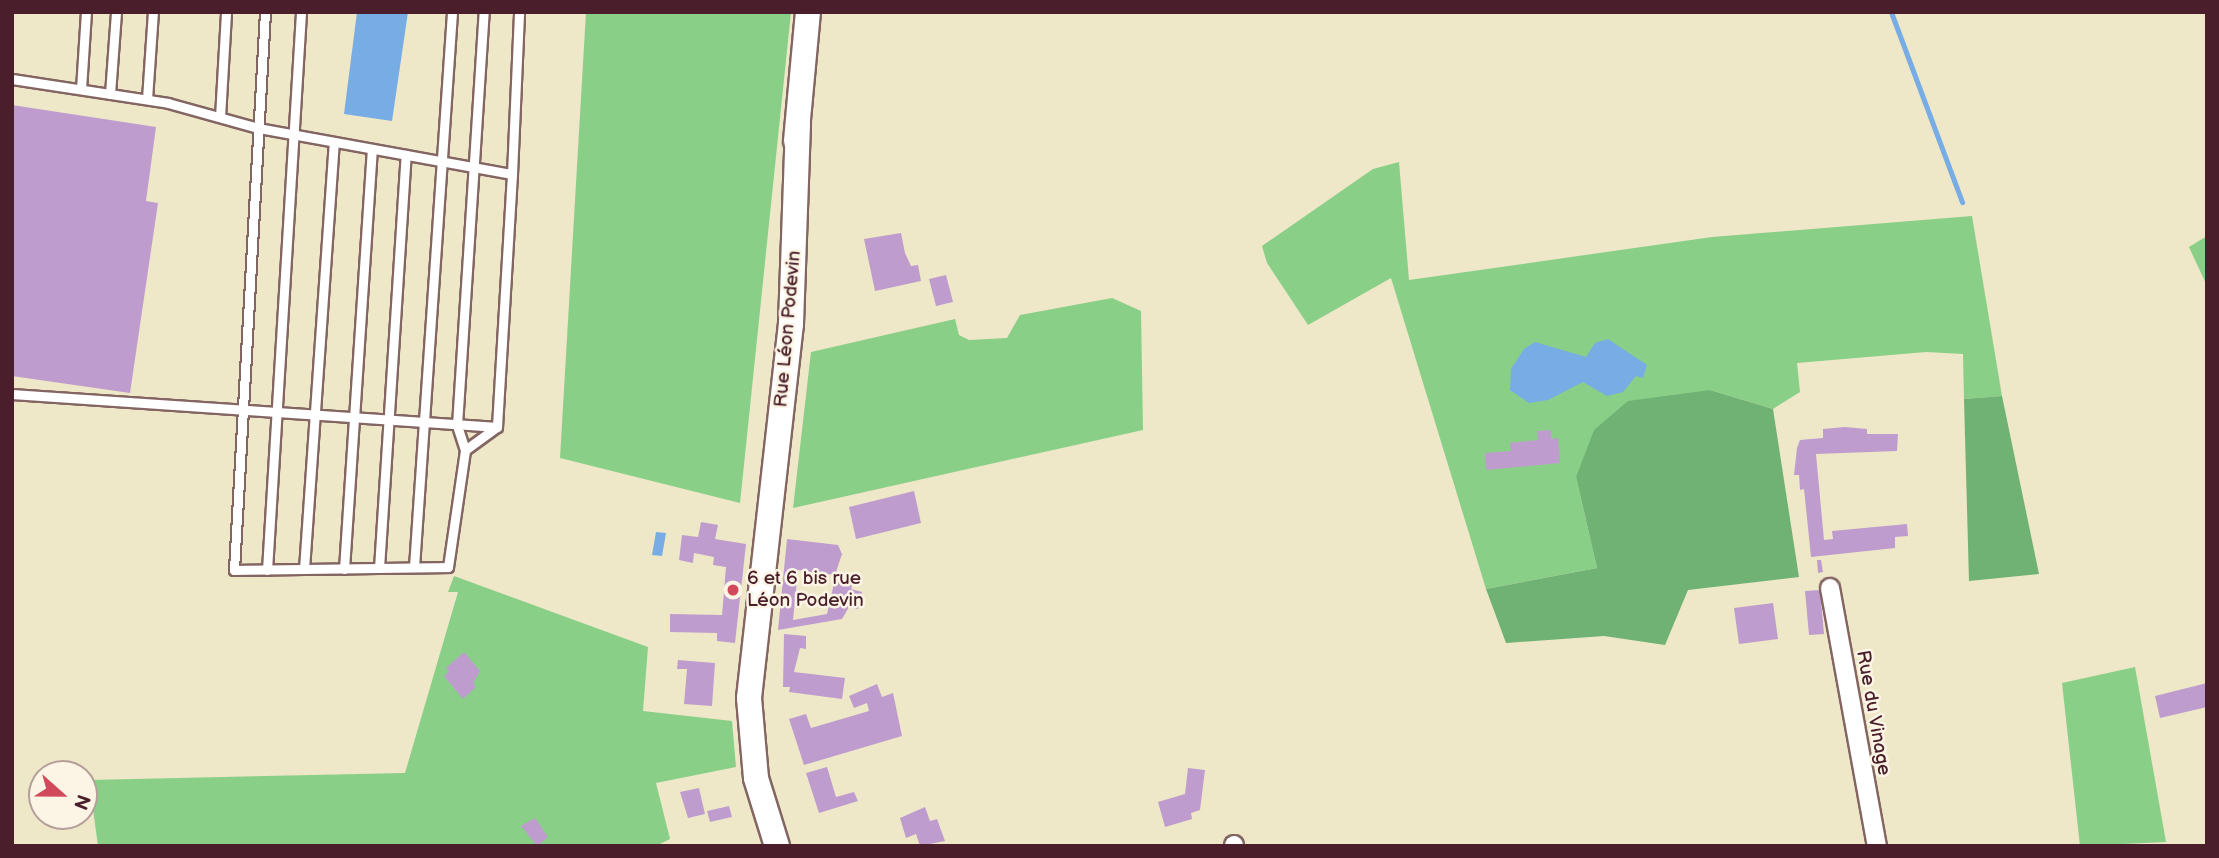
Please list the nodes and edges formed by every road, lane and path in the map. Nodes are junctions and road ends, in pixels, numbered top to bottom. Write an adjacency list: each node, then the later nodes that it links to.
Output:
1 (86, 12): 12 (lane)
2 (116, 12): 13 (lane)
3 (153, 12): 14 (lane)
4 (226, 12): 15 (lane)
5 (265, 12): 16 (lane)
6 (301, 12): 17 (lane)
7 (452, 12): 21 (lane)
8 (484, 12): 22 (lane)
9 (519, 12): 23 (lane)
10 (808, 12): 40 (main road, Rue Léon Podevin)
11 (12, 79): 12 (lane)
12 (81, 89): 13 (lane)
13 (110, 94): 14 (lane)
14 (148, 99): 15 (lane)
15 (219, 117): 16 (lane)
16 (258, 128): 17 (lane); 25 (lane)
17 (294, 135): 18 (lane); 26 (lane)
18 (334, 142): 19 (lane); 27 (lane)
19 (372, 149): 20 (lane); 28 (lane)
20 (406, 155): 21 (lane); 29 (lane)
21 (442, 161): 22 (lane); 30 (lane)
22 (474, 167): 23 (lane); 31 (lane)
23 (512, 174): 32 (lane)
24 (12, 394): 25 (lane)
25 (243, 410): 26 (lane); 38 (lane)
26 (276, 412): 27 (lane); 38 (lane)
27 (315, 415): 28 (lane); 36 (lane)
28 (354, 418): 29 (lane); 37 (lane)
29 (388, 420): 30 (lane); 35 (lane)
30 (424, 422): 31 (lane); 34 (lane)
31 (457, 425): 32 (lane); 33 (lane)
32 (497, 427): 33 (lane)
33 (465, 450): 34 (lane)
34 (414, 567): 35 (lane)
35 (379, 568): 37 (lane)
36 (304, 569): 37 (lane); 38 (lane)
37 (344, 569)
38 (267, 570)
39 (1830, 588): 41 (street, Rue du Vinage)
40 (777, 846)
41 (1877, 846)

